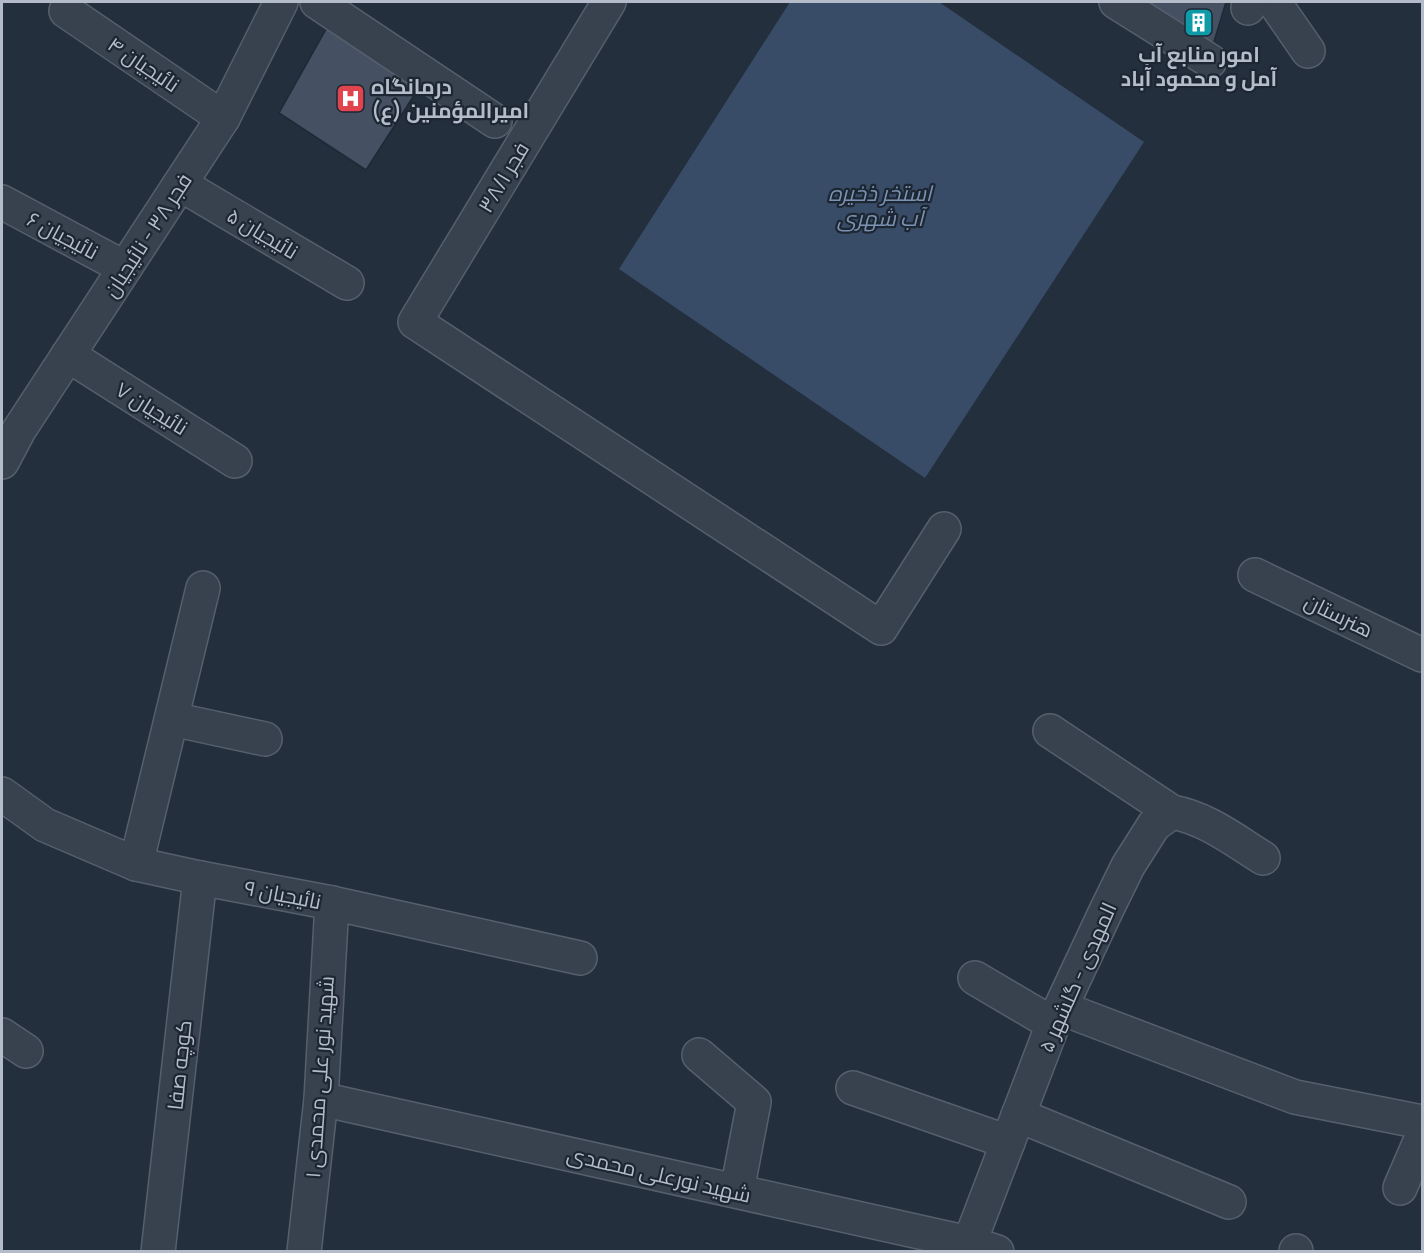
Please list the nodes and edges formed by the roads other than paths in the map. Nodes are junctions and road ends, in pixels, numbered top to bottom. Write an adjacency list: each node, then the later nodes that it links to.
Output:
1 (281, 2): 9 (street, فجر ۳۸ - نائیجیان)
2 (317, 2): 10 (street)
3 (609, 2): 19 (street, فجر ۳۸/۱)
4 (1116, 2): 8 (street)
5 (1258, 4): 7 (street)
6 (66, 10): 9 (street, نائیجیان ۴)
7 (1308, 51)
8 (1210, 61)
9 (223, 118): 11 (street, فجر ۳۸ - نائیجیان)
10 (495, 121)
11 (180, 183): 13 (street, فجر ۳۸ - نائیجیان); 14 (street, نائیجیان ۵)
12 (2, 202): 13 (street, نائیجیان ۶)
13 (125, 268): 15 (street, فجر ۳۸ - نائیجیان)
14 (347, 283)
15 (68, 355): 16 (street, فجر ۳۸ - نائیجیان); 17 (street, نائیجیان ۷)
16 (10, 425): 18 (street, فجر ۳۸ - نائیجیان)
17 (235, 461)
18 (2, 462)
19 (944, 530)
20 (1256, 575): 22 (street, هنرستان)
21 (203, 588): 23 (street)
22 (1422, 655)
23 (172, 719): 25 (street); 29 (street)
24 (1050, 731): 27 (street)
25 (264, 740)
26 (2, 794): 29 (street, نائیجیان ۹)
27 (1172, 812): 28 (street); 34 (street, المهدی - گلشهر ۵)
28 (1263, 858)
29 (136, 864): 30 (street, نائیجیان ۹)
30 (200, 878): 31 (street, نائیجیان ۹); 45 (street, کوچه صفا)
31 (332, 903): 32 (street, نائیجیان ۹); 37 (street, شهید نور علی محمدی ۱)
32 (580, 958)
33 (975, 978): 34 (street)
34 (1057, 1016): 38 (street); 39 (street, المهدی - گلشهر ۵)
35 (699, 1055): 42 (street)
36 (853, 1088): 39 (street)
37 (321, 1099): 42 (street, شهید نورعلی محمدی); 46 (street, شهید نور علی محمدی ۱)
38 (1422, 1122)
39 (1013, 1129): 43 (street); 44 (street, المهدی - گلشهر ۵)
40 (1422, 1137): 41 (street)
41 (1400, 1188)
42 (737, 1191): 44 (street, شهید نورعلی محمدی)
43 (1229, 1202)
44 (977, 1249)
45 (158, 1251)
46 (304, 1251)

